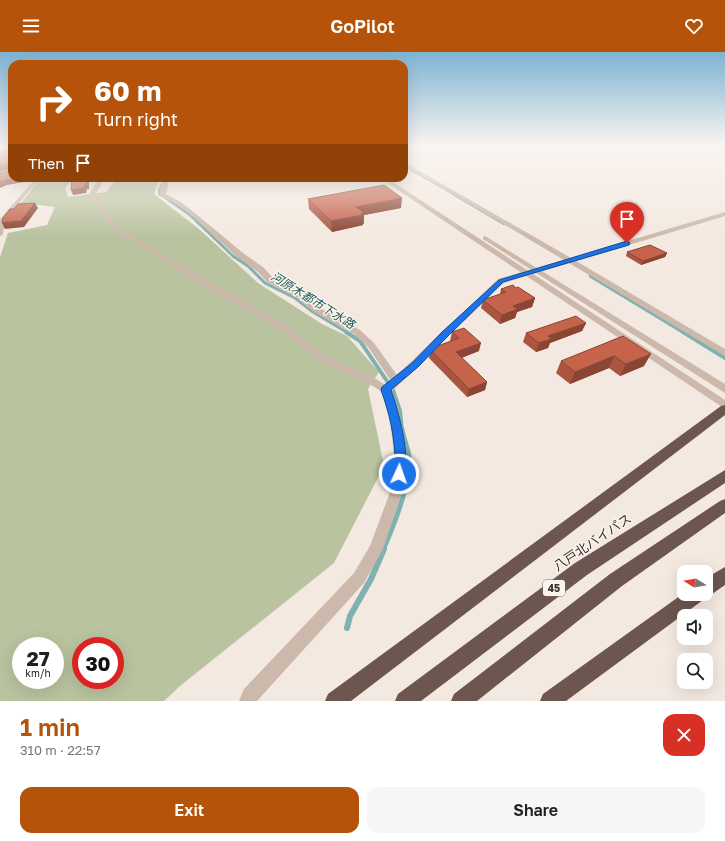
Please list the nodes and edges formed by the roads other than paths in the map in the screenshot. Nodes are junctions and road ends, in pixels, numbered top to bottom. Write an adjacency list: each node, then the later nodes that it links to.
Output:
1 (427, 176): 9 (street)
2 (34, 182): 8 (street)
3 (100, 182): 13 (street)
4 (166, 182): 13 (street)
5 (389, 182): 11 (street)
6 (398, 182): 10 (street)
7 (725, 214): 9 (street)
8 (0, 234)
9 (570, 260): 10 (street); 12 (street)
10 (535, 270): 11 (street); 14 (street)
11 (525, 273): 13 (street); 15 (street)
12 (725, 353)
13 (391, 385): 22 (street)
14 (725, 389)
15 (725, 405)
16 (725, 409): 23 (highway)
17 (725, 476): 24 (highway, 八戸北バイパス / 45)
18 (725, 505): 25 (highway)
19 (725, 575): 20 (highway)
20 (713, 583)
21 (687, 601): 26 (highway)
22 (248, 701)
23 (336, 701)
24 (405, 701)
25 (461, 701)
26 (550, 701)

